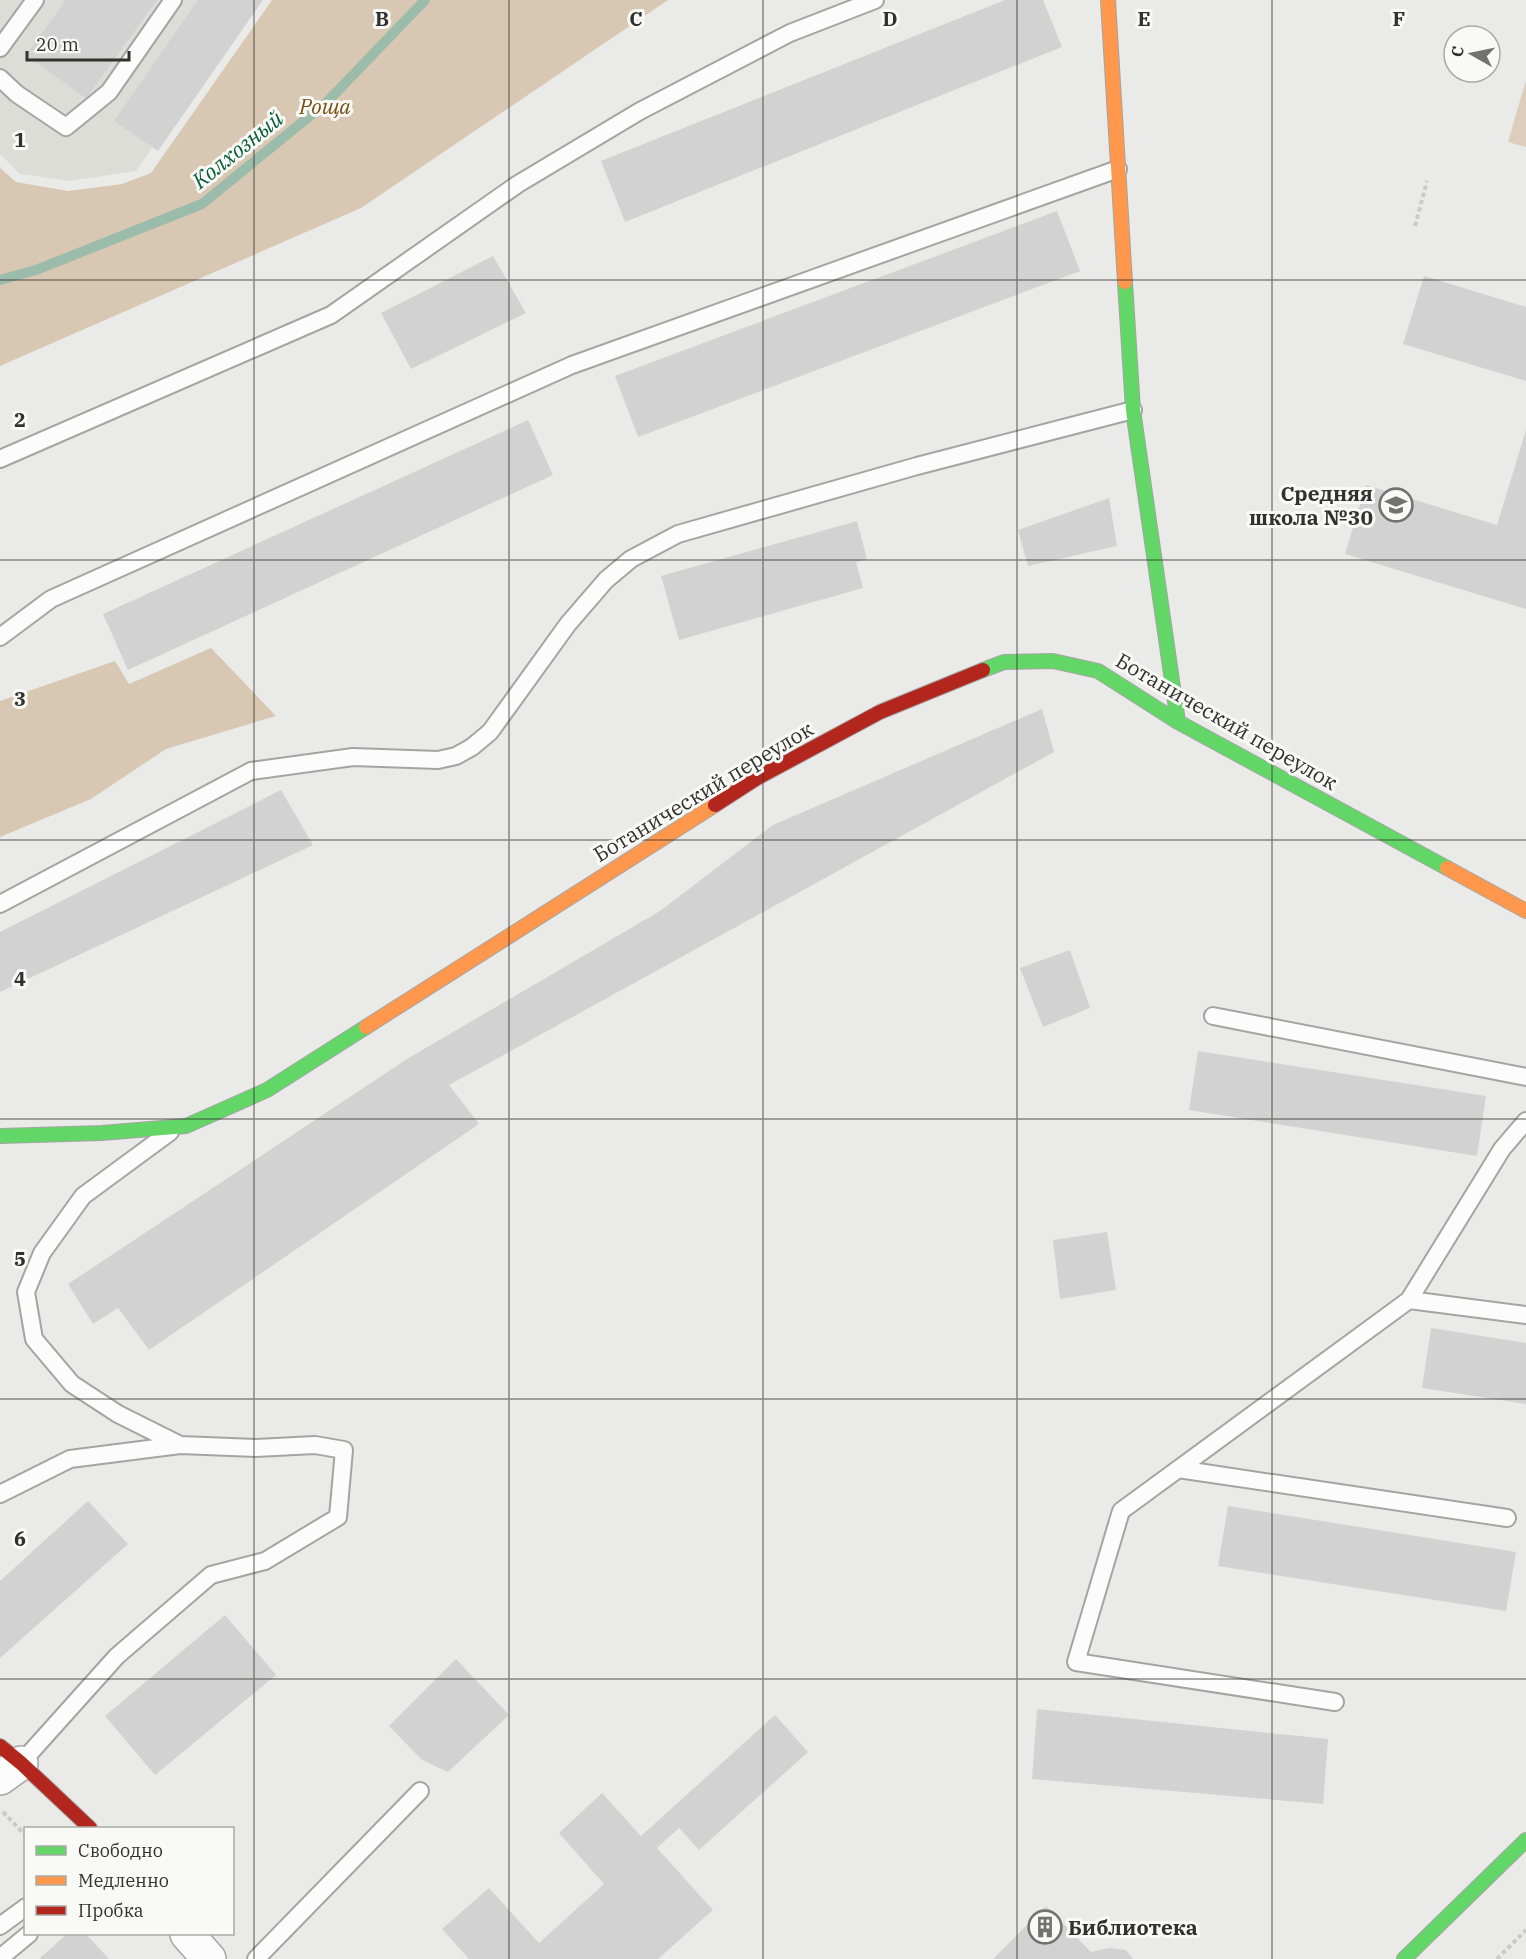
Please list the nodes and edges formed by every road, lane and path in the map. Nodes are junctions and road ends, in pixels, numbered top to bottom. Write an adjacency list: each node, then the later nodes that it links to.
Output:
1 (35, 0): 5 (lane)
2 (173, 0): 6 (lane)
3 (875, 0): 11 (lane)
4 (1108, 0): 7 (street)
5 (0, 48)
6 (0, 78)
7 (1118, 169): 10 (street); 12 (lane)
8 (1427, 182): 9 (path)
9 (1415, 226)
10 (1133, 410): 13 (street); 14 (lane)
11 (0, 459)
12 (0, 637)
13 (1178, 722): 15 (street, Ботанический переулок); 19 (street, Ботанический переулок)
14 (0, 904)
15 (1526, 911)
16 (1213, 1016): 17 (lane)
17 (1526, 1077)
18 (1526, 1121): 21 (lane)
19 (178, 1126): 20 (street, Ботанический переулок); 23 (lane)
20 (0, 1136)
21 (1409, 1300): 22 (lane); 24 (lane)
22 (1526, 1315)
23 (180, 1445): 25 (lane); 28 (lane)
24 (1178, 1469): 26 (lane); 27 (lane)
25 (0, 1494)
26 (1507, 1518)
27 (1335, 1702)
28 (7, 1762): 31 (street)
29 (420, 1791): 41 (lane)
30 (0, 1810): 32 (path)
31 (89, 1827)
32 (24, 1834)
33 (1526, 1840): 42 (street)
34 (24, 1908): 35 (lane)
35 (0, 1926)
36 (1526, 1930): 43 (path)
37 (27, 1935): 39 (lane)
38 (188, 1935): 40 (street)
39 (0, 1958)
40 (209, 1959)
41 (256, 1959)
42 (1404, 1959)
43 (1497, 1959)

